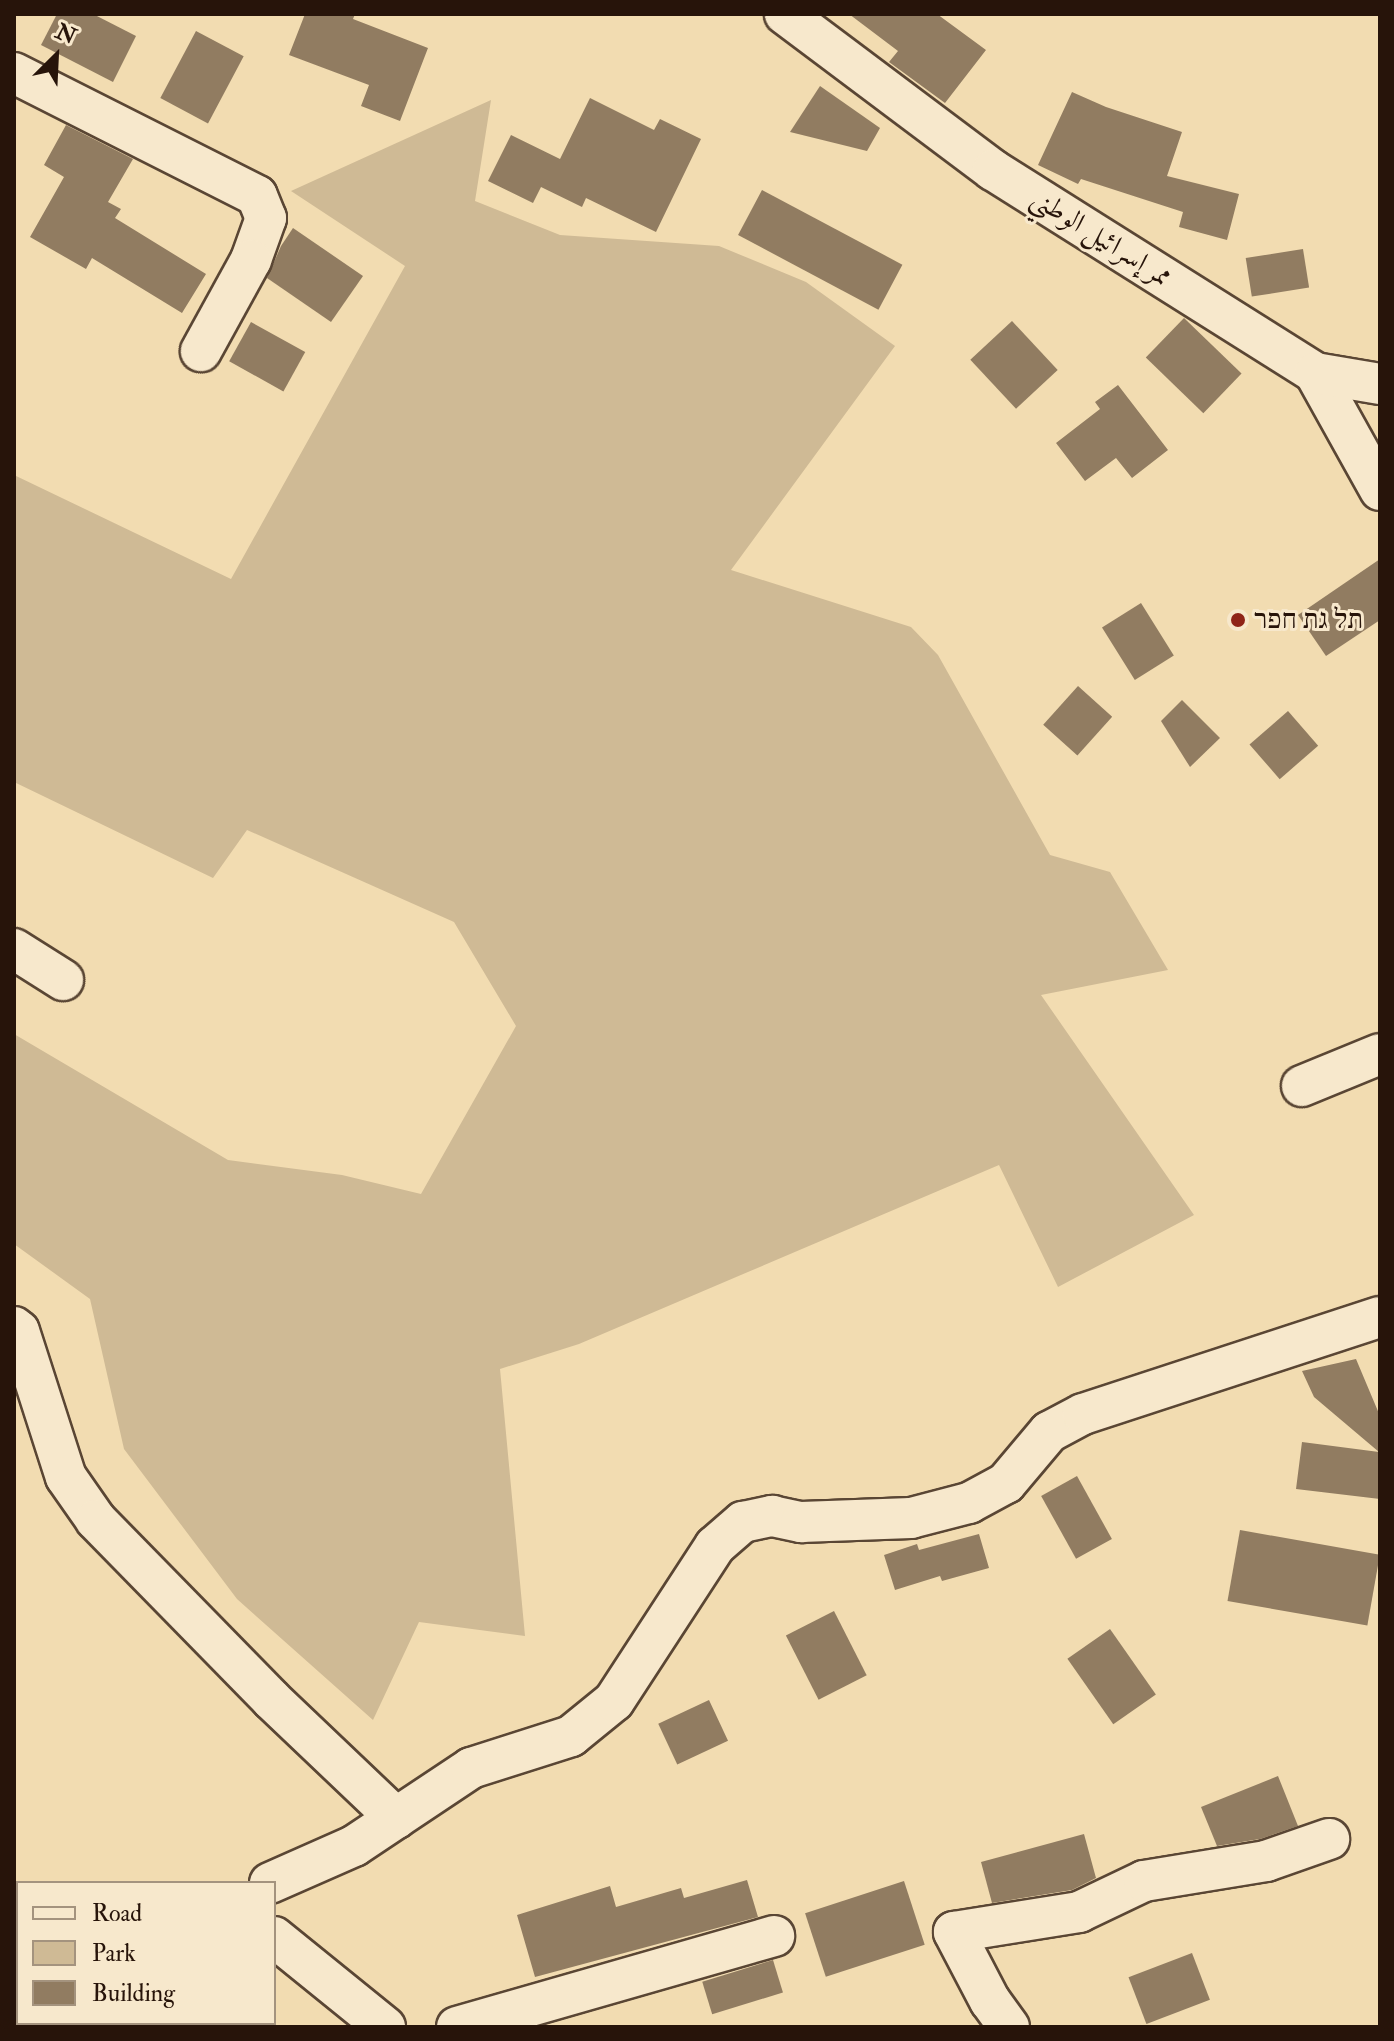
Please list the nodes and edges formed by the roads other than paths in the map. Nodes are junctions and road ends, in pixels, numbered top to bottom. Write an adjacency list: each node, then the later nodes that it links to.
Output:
1 (785, 14): 4 (street, ممر إسرائيل الوطني)
2 (14, 73): 3 (street)
3 (201, 351)
4 (1315, 373): 5 (street); 6 (street, ممر إسرائيل الوطني)
5 (1380, 384)
6 (1380, 490)
7 (14, 949): 8 (street)
8 (63, 980)
9 (1380, 1054): 10 (street)
10 (1302, 1086)
11 (1380, 1317): 13 (street)
12 (14, 1327): 13 (street)
13 (396, 1818): 15 (street)
14 (1329, 1839): 20 (street)
15 (275, 1881)
16 (774, 1936): 19 (street)
17 (276, 1939): 18 (street)
18 (385, 2027)
19 (457, 2027)
20 (1009, 2027)

